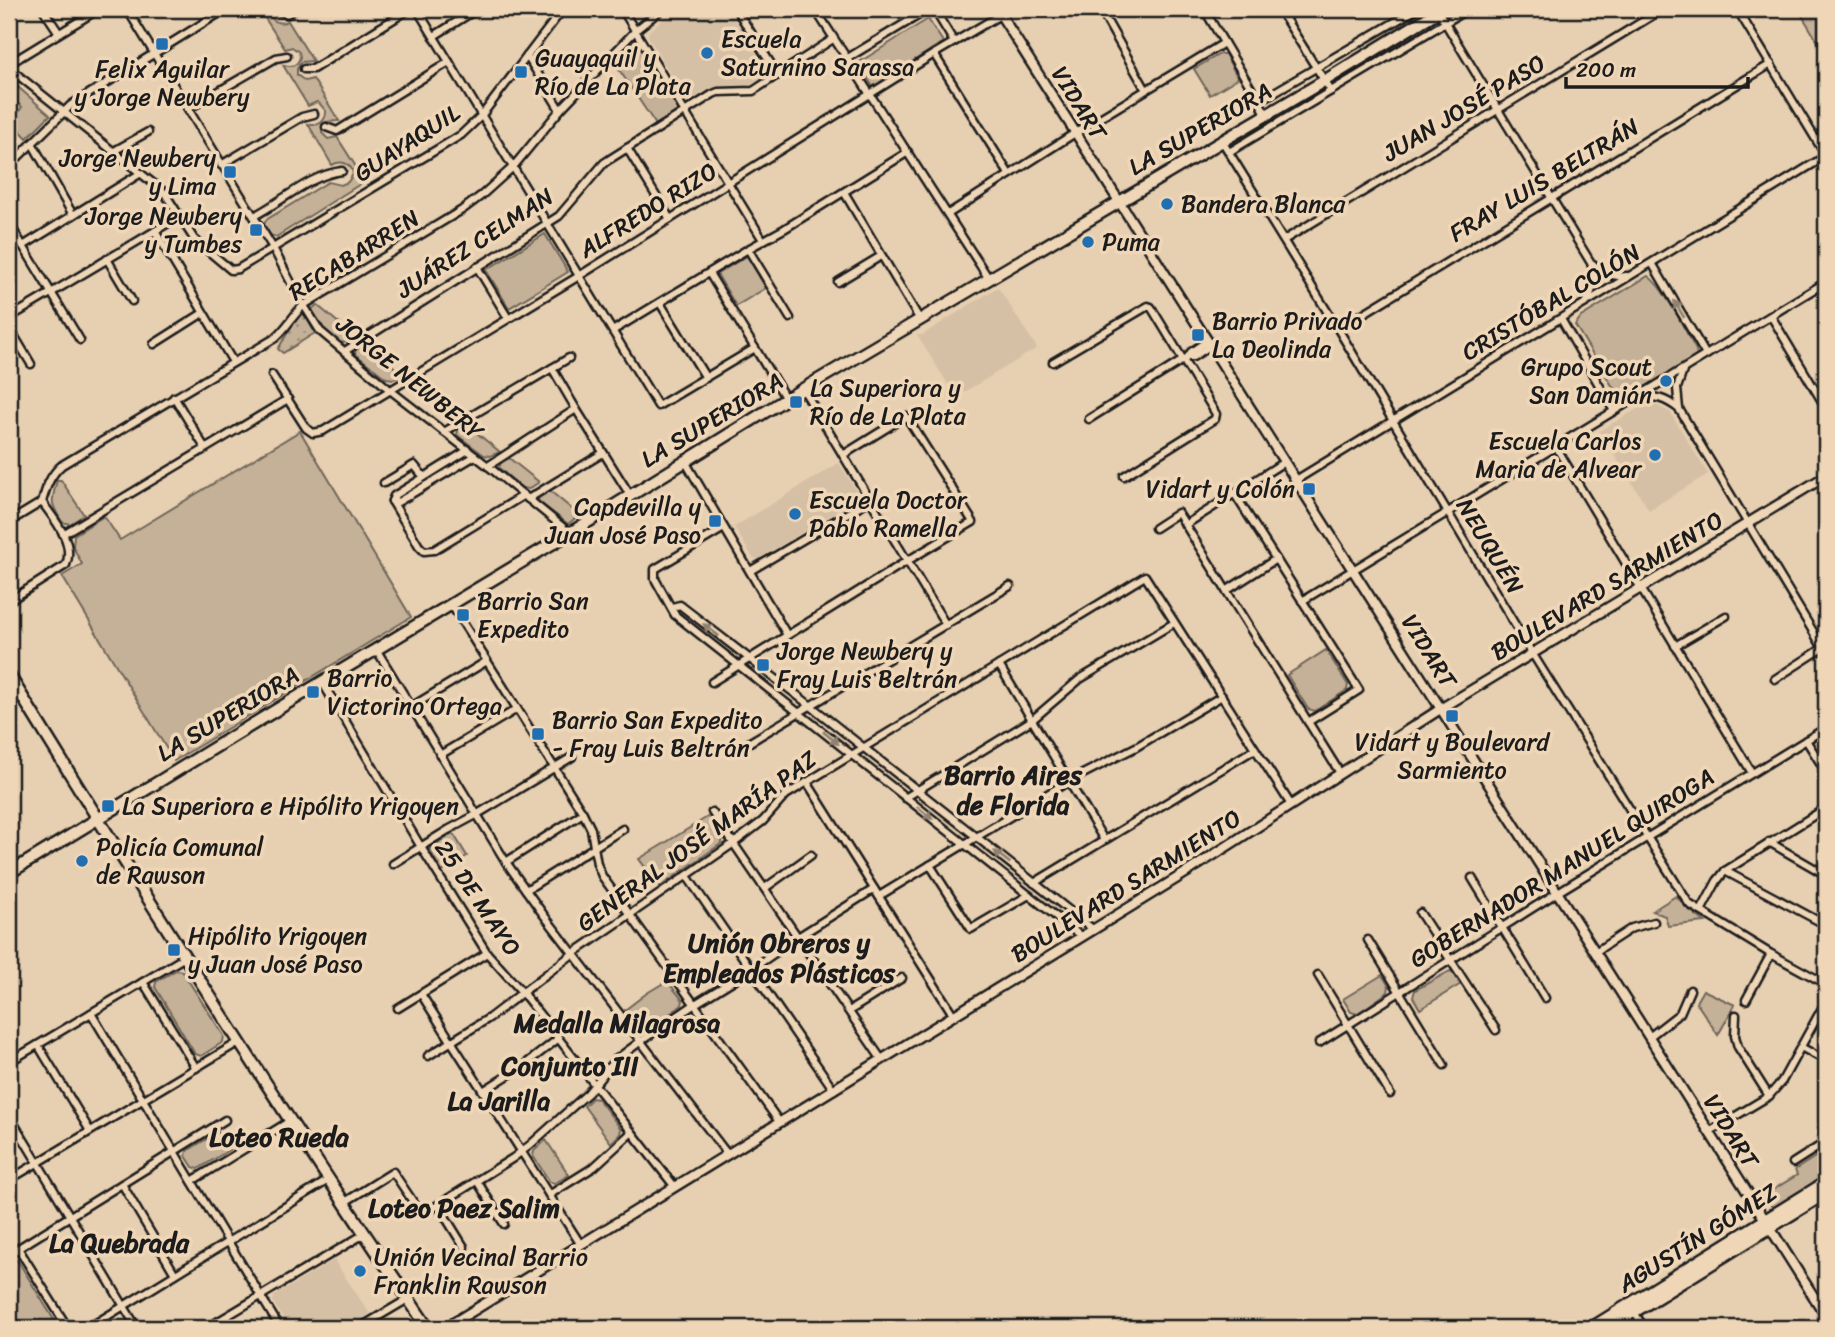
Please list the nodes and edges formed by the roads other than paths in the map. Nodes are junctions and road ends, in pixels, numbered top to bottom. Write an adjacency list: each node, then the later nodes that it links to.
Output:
1 (43, 9): 30 (street)
2 (99, 9): 30 (street)
3 (127, 9): 35 (street, JORGE NEWBERY)
4 (226, 9): 35 (street)
5 (295, 9): 23 (street)
6 (410, 9): 44 (street)
7 (417, 9): 31 (street)
8 (477, 9): 31 (street)
9 (563, 9): 38 (street, GUAYAQUIL)
10 (622, 9): 29 (street)
11 (662, 9): 29 (street, RECABARREN)
12 (736, 9): 46 (street)
13 (814, 9): 32 (street)
14 (931, 9): 33 (street); 39 (street)
15 (1100, 9): 49 (street)
16 (1204, 9): 34 (street)
17 (1279, 9): 26 (street)
18 (1297, 9): 26 (street)
19 (1415, 9): 27 (street); 43 (street)
20 (1468, 9): 28 (street)
21 (1663, 9): 55 (street, JUAN JOSÉ PASO)
22 (1737, 9): 41 (street)
23 (275, 10)
24 (1440, 10): 27 (main road, LA SUPERIORA); 28 (street)
25 (998, 12): 33 (street, ALFREDO RIZO); 63 (street, VIDART)
26 (1284, 17): 43 (street)
27 (1422, 21): 47 (main road, LA SUPERIORA)
28 (1445, 23): 50 (street); 55 (street)
29 (636, 30): 54 (street, RECABARREN); 57 (street)
30 (59, 33): 42 (street)
31 (434, 36): 40 (street)
32 (833, 39): 39 (street); 46 (street, JUÁREZ CELMAN)
33 (954, 42): 36 (street, ALFREDO RIZO)
34 (1224, 43): 49 (street); 52 (street)
35 (153, 53): 53 (street, JORGE NEWBERY); 56 (street)
36 (934, 54): 51 (street, ALFREDO RIZO); 76 (street)
37 (287, 56): 53 (street)
38 (527, 56): 54 (street); 60 (street, GUAYAQUIL)
39 (846, 59): 51 (street)
40 (449, 62): 60 (street); 61 (street)
41 (1771, 64): 70 (street); 79 (street, FRAY LUIS BELTRÁN)
42 (9, 66): 45 (street)
43 (1316, 68): 47 (street); 52 (street)
44 (304, 69)
45 (18, 75): 48 (street); 56 (street)
46 (778, 75): 57 (street, JUÁREZ CELMAN)
47 (1324, 81): 50 (street); 59 (main road, LA SUPERIORA)
48 (9, 85)
49 (1146, 90): 63 (street)
50 (1331, 91): 69 (street)
51 (870, 94): 68 (street); 77 (street, ALFREDO RIZO)
52 (1259, 101): 59 (street)
53 (188, 110): 71 (street, JORGE NEWBERY)
54 (560, 110): 73 (street, RECABARREN)
55 (1498, 110): 79 (street); 90 (street, JUAN JOSÉ PASO)
56 (64, 111): 65 (street); 67 (street)
57 (684, 112): 66 (street, JUÁREZ CELMAN); 77 (street)
58 (314, 114): 71 (street)
59 (1267, 114): 64 (main road, LA SUPERIORA)
60 (482, 116): 73 (street); 92 (street, GUAYAQUIL)
61 (326, 127)
62 (148, 132): 67 (street)
63 (1075, 133): 76 (street); 80 (street, VIDART)
64 (1222, 141): 69 (street, NEUQUÉN); 80 (main road, LA SUPERIORA)
65 (32, 144): 72 (street); 82 (street)
66 (627, 148): 85 (street); 87 (street, JUÁREZ CELMAN)
67 (114, 152): 75 (street)
68 (908, 152): 78 (street); 81 (street)
69 (1229, 152): 90 (street, NEUQUÉN)
70 (1826, 156): 97 (street, CRISTÓBAL COLÓN)
71 (221, 165): 84 (street, JORGE NEWBERY)
72 (9, 166)
73 (513, 167): 87 (street); 108 (street, RECABARREN)
74 (342, 171): 84 (street)
75 (141, 173): 82 (street); 83 (street)
76 (1009, 174): 81 (street)
77 (728, 183): 85 (street, ALFREDO RIZO); 89 (street)
78 (844, 192): 89 (street); 94 (street)
79 (1551, 198): 96 (street); 118 (street, FRAY LUIS BELTRÁN)
80 (1118, 202): 102 (main road, LA SUPERIORA); 122 (street, VIDART)
81 (948, 214): 102 (street)
82 (74, 215): 91 (street)
83 (180, 216): 88 (street); 92 (street, GUAYAQUIL)
84 (254, 216): 92 (street, JORGE NEWBERY)
85 (670, 219): 101 (street, ALFREDO RIZO)
86 (9, 223): 91 (street)
87 (548, 223): 98 (street, JUÁREZ CELMAN); 101 (street)
88 (155, 231): 95 (street); 110 (street)
89 (763, 240): 93 (street)
90 (1284, 240): 118 (street, NEUQUÉN)
91 (23, 246): 105 (street)
92 (273, 248): 108 (street, JORGE NEWBERY)
93 (748, 248): 99 (street); 114 (street)
94 (881, 256): 103 (street); 116 (street)
95 (107, 259): 105 (street); 106 (street)
96 (1591, 263): 100 (street); 109 (street)
97 (1652, 263): 100 (street, CRISTÓBAL COLÓN); 125 (street, one-way to 97)
98 (477, 267): 113 (street); 124 (street, JUÁREZ CELMAN)
99 (709, 273): 107 (street); 123 (street)
100 (1634, 274): 109 (street, CRISTÓBAL COLÓN)
101 (579, 276): 113 (street, ALFREDO RIZO); 119 (street)
102 (989, 279): 116 (main road, LA SUPERIORA)
103 (838, 282)
104 (1826, 282): 111 (street)
105 (51, 292): 112 (street); 120 (street)
106 (132, 300)
107 (660, 303): 119 (street); 134 (street)
108 (304, 305): 124 (street, JORGE NEWBERY); 128 (street, RECABARREN)
109 (1584, 305): 115 (street, CRISTÓBAL COLÓN)
110 (203, 313): 121 (street); 128 (street)
111 (1770, 316): 125 (street); 141 (street)
112 (9, 318)
113 (508, 318): 136 (street, ALFREDO RIZO)
114 (790, 318)
115 (1561, 319): 144 (street); 146 (street, CRISTÓBAL COLÓN)
116 (920, 320): 135 (main road, LA SUPERIORA)
117 (9, 327): 130 (street)
118 (1338, 329): 146 (street, NEUQUÉN)
119 (614, 330): 134 (street)
120 (80, 340)
121 (153, 344)
122 (1209, 344): 127 (street); 155 (street, VIDART)
123 (755, 348): 134 (street); 140 (street)
124 (345, 351): 136 (street, JORGE NEWBERY)
125 (1706, 355): 132 (street)
126 (569, 358): 131 (street)
127 (1185, 358): 129 (street); 145 (street); 157 (street)
128 (233, 362): 137 (street, RECABARREN)
129 (1053, 362)
130 (31, 364)
131 (552, 368): 142 (street); 147 (street)
132 (1684, 369): 138 (street); 143 (street)
133 (272, 375): 139 (street)
134 (706, 378)
135 (803, 389): 140 (main road, LA SUPERIORA); 152 (street)
136 (390, 390): 139 (street, ALFREDO RIZO); 147 (street, JORGE NEWBERY)
137 (174, 397): 149 (street); 167 (street, RECABARREN)
138 (1636, 398): 143 (street); 144 (street)
139 (288, 399): 149 (street)
140 (786, 399): 154 (main road, LA SUPERIORA)
141 (1826, 408)
142 (576, 409): 151 (street); 156 (street)
143 (1679, 410): 171 (street)
144 (1614, 411): 148 (street)
145 (1089, 419)
146 (1393, 421): 160 (street, CRISTÓBAL COLÓN); 168 (street, NEUQUÉN)
147 (444, 432): 150 (street, JORGE NEWBERY)
148 (1556, 447): 168 (street); 181 (street)
149 (205, 448): 175 (street)
150 (468, 450): 153 (street, JORGE NEWBERY); 159 (street)
151 (603, 453): 163 (street); 164 (street)
152 (843, 455): 165 (street); 177 (street)
153 (475, 456): 156 (street, JORGE NEWBERY); 166 (street)
154 (685, 461): 163 (main road, LA SUPERIORA); 172 (street)
155 (1284, 462): 160 (street, VIDART); 162 (street)
156 (488, 466): 164 (street, JORGE NEWBERY)
157 (1124, 475)
158 (1826, 476): 171 (street, BOULEVARD SARMIENTO)
159 (424, 477): 161 (street); 166 (street)
160 (1296, 480): 178 (street, VIDART)
161 (384, 484)
162 (1234, 494): 170 (street); 176 (street)
163 (630, 495): 174 (main road, LA SUPERIORA)
164 (526, 497): 166 (street); 174 (street, JORGE NEWBERY)
165 (870, 499): 177 (street); 179 (street)
166 (392, 501)
167 (42, 502): 169 (street); 175 (street)
168 (1448, 513): 178 (street); 194 (street, NEUQUÉN)
169 (9, 522)
170 (1185, 524): 173 (street); 182 (street)
171 (1748, 524): 181 (street, BOULEVARD SARMIENTO); 193 (street)
172 (724, 528): 179 (street); 186 (street)
173 (1155, 528)
174 (570, 533): 185 (main road, LA SUPERIORA)
175 (63, 534): 183 (street)
176 (1276, 559): 182 (street); 184 (street)
177 (907, 561): 189 (street); 190 (street)
178 (1354, 570): 184 (street); 206 (street, VIDART)
179 (750, 571): 190 (street)
180 (1010, 586): 189 (street)
181 (1641, 588): 191 (street); 194 (street, BOULEVARD SARMIENTO)
182 (1226, 591): 210 (street)
183 (9, 601)
184 (1303, 601): 210 (street)
185 (451, 604): 192 (main road, LA SUPERIORA); 196 (street)
186 (672, 607): 195 (street, one-way to 186); 197 (street)
187 (1726, 616): 191 (street)
188 (1174, 623): 198 (street, GENERAL JOSÉ MARÍA PAZ); 203 (street); 209 (street)
189 (946, 625): 204 (street)
190 (787, 635): 195 (street)
191 (1675, 646): 222 (street)
192 (376, 649): 201 (main road, LA SUPERIORA); 205 (street)
193 (1825, 651): 200 (street)
194 (1532, 653): 206 (street, BOULEVARD SARMIENTO); 235 (street, NEUQUÉN)
195 (749, 659): 197 (street); 204 (street)
196 (487, 661): 205 (street); 207 (street)
197 (740, 665): 202 (street); 208 (street)
198 (999, 665): 209 (street); 214 (street, GENERAL JOSÉ MARÍA PAZ)
199 (9, 675): 232 (main road)
200 (1775, 679)
201 (322, 682): 232 (main road, LA SUPERIORA); 241 (street, 25 DE MAYO)
202 (712, 682)
203 (1222, 696): 215 (street); 223 (street)
204 (811, 706): 208 (street); 214 (street)
205 (411, 707): 216 (street)
206 (1442, 708): 221 (street, BOULEVARD SARMIENTO); 255 (street, VIDART)
207 (517, 709): 216 (street); 219 (street)
208 (799, 713): 213 (street); 217 (street, one-way to 217)
209 (1032, 720): 223 (street); 225 (street)
210 (1308, 722): 221 (street)
211 (1826, 728): 212 (street, GOBERNADOR MANUEL QUIROGA)
212 (1807, 740): 220 (street); 222 (street, GOBERNADOR MANUEL QUIROGA)
213 (750, 742)
214 (864, 748): 217 (street, GENERAL JOSÉ MARÍA PAZ); 225 (street)
215 (1255, 749): 227 (street); 236 (street)
216 (440, 755): 231 (street)
217 (852, 755): 224 (street, GENERAL JOSÉ MARÍA PAZ); 226 (street)
218 (572, 757): 219 (street)
219 (554, 767): 230 (street); 231 (street)
220 (1826, 772)
221 (1340, 773): 227 (street, BOULEVARD SARMIENTO)
222 (1752, 773): 235 (street, GOBERNADOR MANUEL QUIROGA)
223 (1069, 781): 234 (street); 236 (street)
224 (807, 782): 238 (street, GENERAL JOSÉ MARÍA PAZ); 254 (street)
225 (917, 790): 226 (street); 234 (street)
226 (905, 798): 239 (street, one-way to 239)
227 (1291, 805): 263 (street, BOULEVARD SARMIENTO)
228 (1826, 808): 237 (street)
229 (712, 812): 238 (street)
230 (583, 813): 240 (street); 243 (street)
231 (476, 815): 241 (street); 243 (street)
232 (97, 819): 247 (main road, LA SUPERIORA); 271 (main road)
233 (622, 829): 240 (street)
234 (976, 837): 239 (street); 251 (street, one-way to 234)
235 (1646, 838): 255 (street, GOBERNADOR MANUEL QUIROGA); 257 (street, NEUQUÉN)
236 (1104, 840): 251 (street)
237 (1769, 842): 246 (street); 248 (street)
238 (734, 843): 249 (street, GENERAL JOSÉ MARÍA PAZ); 252 (street)
239 (964, 844): 245 (street); 256 (street)
240 (594, 846): 253 (street); 259 (street)
241 (421, 847): 244 (street); 268 (street, 25 DE MAYO)
242 (811, 855): 252 (street)
243 (506, 862): 253 (street)
244 (393, 864)
245 (930, 865): 254 (street); 256 (street)
246 (1725, 871): 257 (street); 261 (street)
247 (9, 873)
248 (1826, 875)
249 (687, 876): 259 (street, GENERAL JOSÉ MARÍA PAZ); 273 (street)
250 (1472, 878): 262 (street)
251 (1034, 883): 263 (street)
252 (765, 888): 264 (street)
253 (526, 890): 269 (street)
254 (877, 892): 264 (street); 289 (street)
255 (1558, 892): 262 (street, GOBERNADOR MANUEL QUIROGA); 267 (street, VIDART)
256 (1029, 895): 265 (street)
257 (1701, 911): 270 (street, NEUQUÉN)
258 (1420, 913): 272 (street)
259 (630, 914): 269 (street, GENERAL JOSÉ MARÍA PAZ); 285 (street)
260 (1654, 922): 267 (street)
261 (1826, 925)
262 (1503, 927): 272 (street, GOBERNADOR MANUEL QUIROGA); 282 (street)
263 (1094, 930): 265 (street, BOULEVARD SARMIENTO)
264 (798, 937): 273 (street); 287 (street)
265 (1082, 937): 289 (street, BOULEVARD SARMIENTO)
266 (1368, 940): 280 (street)
267 (1595, 952): 293 (street, VIDART)
268 (487, 953): 279 (street, 25 DE MAYO); 281 (street)
269 (574, 953): 279 (street, GENERAL JOSÉ MARÍA PAZ); 296 (street)
270 (1771, 954): 277 (street, NEUQUÉN); 283 (street)
271 (185, 957): 276 (street); 297 (main road)
272 (1451, 960): 280 (street, GOBERNADOR MANUEL QUIROGA); 292 (street)
273 (750, 970): 285 (street); 308 (street)
274 (1318, 975): 291 (street)
275 (902, 978): 287 (street)
276 (143, 982): 288 (street); 306 (street)
277 (1826, 984)
278 (1690, 990): 293 (street)
279 (522, 992): 294 (street, 25 DE MAYO); 295 (street, GENERAL JOSÉ MARÍA PAZ)
280 (1401, 992): 291 (street, GOBERNADOR MANUEL QUIROGA); 305 (street)
281 (421, 994): 286 (street); 295 (street)
282 (1545, 998)
283 (1746, 1000)
284 (1826, 1002): 300 (street)
285 (695, 1004): 296 (street); 316 (street)
286 (398, 1008)
287 (849, 1011): 302 (street)
288 (91, 1013): 299 (street); 312 (street)
289 (954, 1016): 302 (street, BOULEVARD SARMIENTO)
290 (1735, 1016): 311 (street)
291 (1349, 1024): 298 (street, GOBERNADOR MANUEL QUIROGA); 310 (street)
292 (1496, 1030)
293 (1649, 1037): 319 (street, VIDART)
294 (559, 1038): 307 (street, 25 DE MAYO); 309 (street)
295 (451, 1041): 301 (street, GENERAL JOSÉ MARÍA PAZ); 309 (street)
296 (641, 1041): 307 (street); 323 (street)
297 (239, 1042): 306 (street); 315 (main road)
298 (1319, 1043)
299 (38, 1045): 304 (street); 317 (street)
300 (1801, 1047): 303 (street); 311 (street)
301 (428, 1056)
302 (882, 1060): 308 (street, BOULEVARD SARMIENTO)
303 (1826, 1061)
304 (9, 1062)
305 (1444, 1065)
306 (196, 1068): 312 (street)
307 (595, 1084): 318 (street, 25 DE MAYO); 322 (street)
308 (834, 1090): 316 (street, BOULEVARD SARMIENTO)
309 (483, 1091): 322 (street)
310 (1390, 1094)
311 (1769, 1096): 319 (street)
312 (143, 1100): 317 (street); 321 (street)
313 (9, 1115): 324 (street)
314 (225, 1120): 321 (street)
315 (290, 1121): 326 (main road); 328 (street)
316 (780, 1123): 323 (street, BOULEVARD SARMIENTO)
317 (90, 1131): 324 (street)
318 (632, 1132): 332 (street, 25 DE MAYO); 334 (street)
319 (1709, 1132): 339 (street, VIDART)
320 (1826, 1142): 325 (street)
321 (174, 1152): 328 (street); 331 (street)
322 (522, 1152): 329 (street); 334 (street)
323 (728, 1155): 332 (street, BOULEVARD SARMIENTO)
324 (38, 1163): 327 (street); 337 (street)
325 (1793, 1163)
326 (330, 1179): 335 (main road); 341 (street)
327 (9, 1180)
328 (192, 1181): 341 (street)
329 (477, 1181): 336 (street); 338 (street)
330 (1826, 1182): 339 (main road, AGUSTÍN GÓMEZ)
331 (122, 1184): 337 (street); 346 (street)
332 (675, 1187): 342 (street, BOULEVARD SARMIENTO)
333 (1826, 1193): 339 (main road, AGUSTÍN GÓMEZ)
334 (549, 1195): 342 (street)
335 (345, 1202): 336 (street); 340 (main road)
336 (438, 1205): 343 (street)
337 (70, 1216): 344 (street); 349 (street)
338 (504, 1224)
339 (1769, 1224): 350 (main road, AGUSTÍN GÓMEZ); 351 (street, VIDART); 360 (main road, AGUSTÍN GÓMEZ)
340 (366, 1233): 347 (street); 348 (main road)
341 (228, 1242): 346 (street); 347 (street)
342 (581, 1245): 359 (street, BOULEVARD SARMIENTO)
343 (464, 1247)
344 (18, 1248): 345 (street); 352 (street)
345 (9, 1254)
346 (175, 1274): 349 (street)
347 (261, 1296): 355 (street); 356 (street)
348 (408, 1299): 357 (street); 358 (main road)
349 (124, 1306): 353 (street); 354 (street)
350 (1634, 1312): 361 (main road, AGUSTÍN GÓMEZ); 362 (street)
351 (1826, 1316)
352 (68, 1328)
353 (88, 1328)
354 (137, 1328)
355 (207, 1328)
356 (280, 1328)
357 (359, 1328)
358 (428, 1328)
359 (445, 1328)
360 (1591, 1328)
361 (1608, 1328)
362 (1644, 1328)

